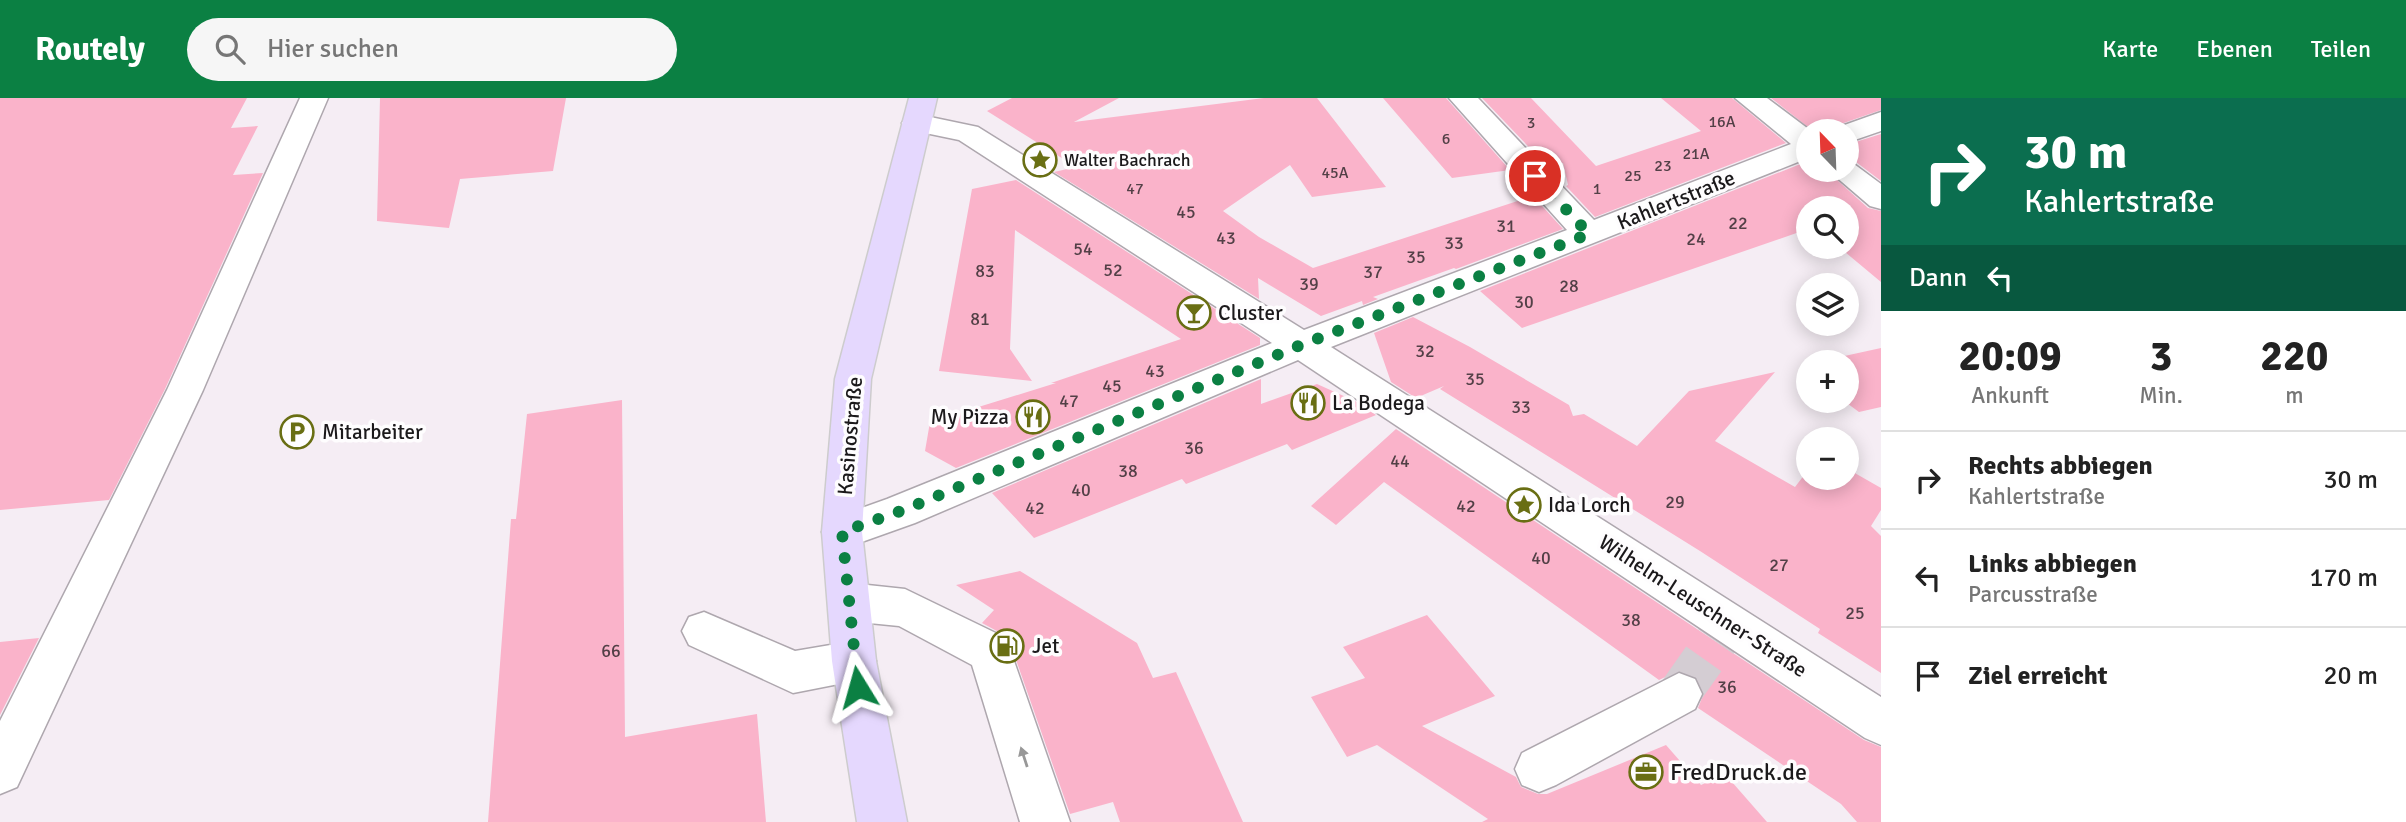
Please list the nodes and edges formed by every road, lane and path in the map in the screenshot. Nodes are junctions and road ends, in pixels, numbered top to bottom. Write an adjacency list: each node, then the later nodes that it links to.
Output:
1 (313, 98): 20 (street)
2 (1463, 98): 11 (street)
3 (1749, 98): 7 (street)
4 (919, 111): 12 (street, Wilhelm-Leuschner-Straße); 13 (main road, Kasinostraße)
5 (1881, 121): 6 (street)
6 (1859, 129)
7 (1796, 135)
8 (1796, 150): 11 (street, Kahlertstraße)
9 (1859, 182): 10 (street)
10 (1881, 199)
11 (1589, 234): 12 (street, Kahlertstraße)
12 (1301, 345): 13 (street, Kahlertstraße); 18 (street, Wilhelm-Leuschner-Straße)
13 (842, 532): 14 (main road, Kasinostraße)
14 (849, 602): 16 (main road, Kasinostraße); 22 (street, one-way to 14)
15 (704, 631): 16 (street)
16 (854, 662): 21 (main road, Kasinostraße)
17 (1679, 694): 19 (street)
18 (1881, 723)
19 (1539, 769)
20 (0, 771)
21 (882, 822)
22 (1045, 822)

